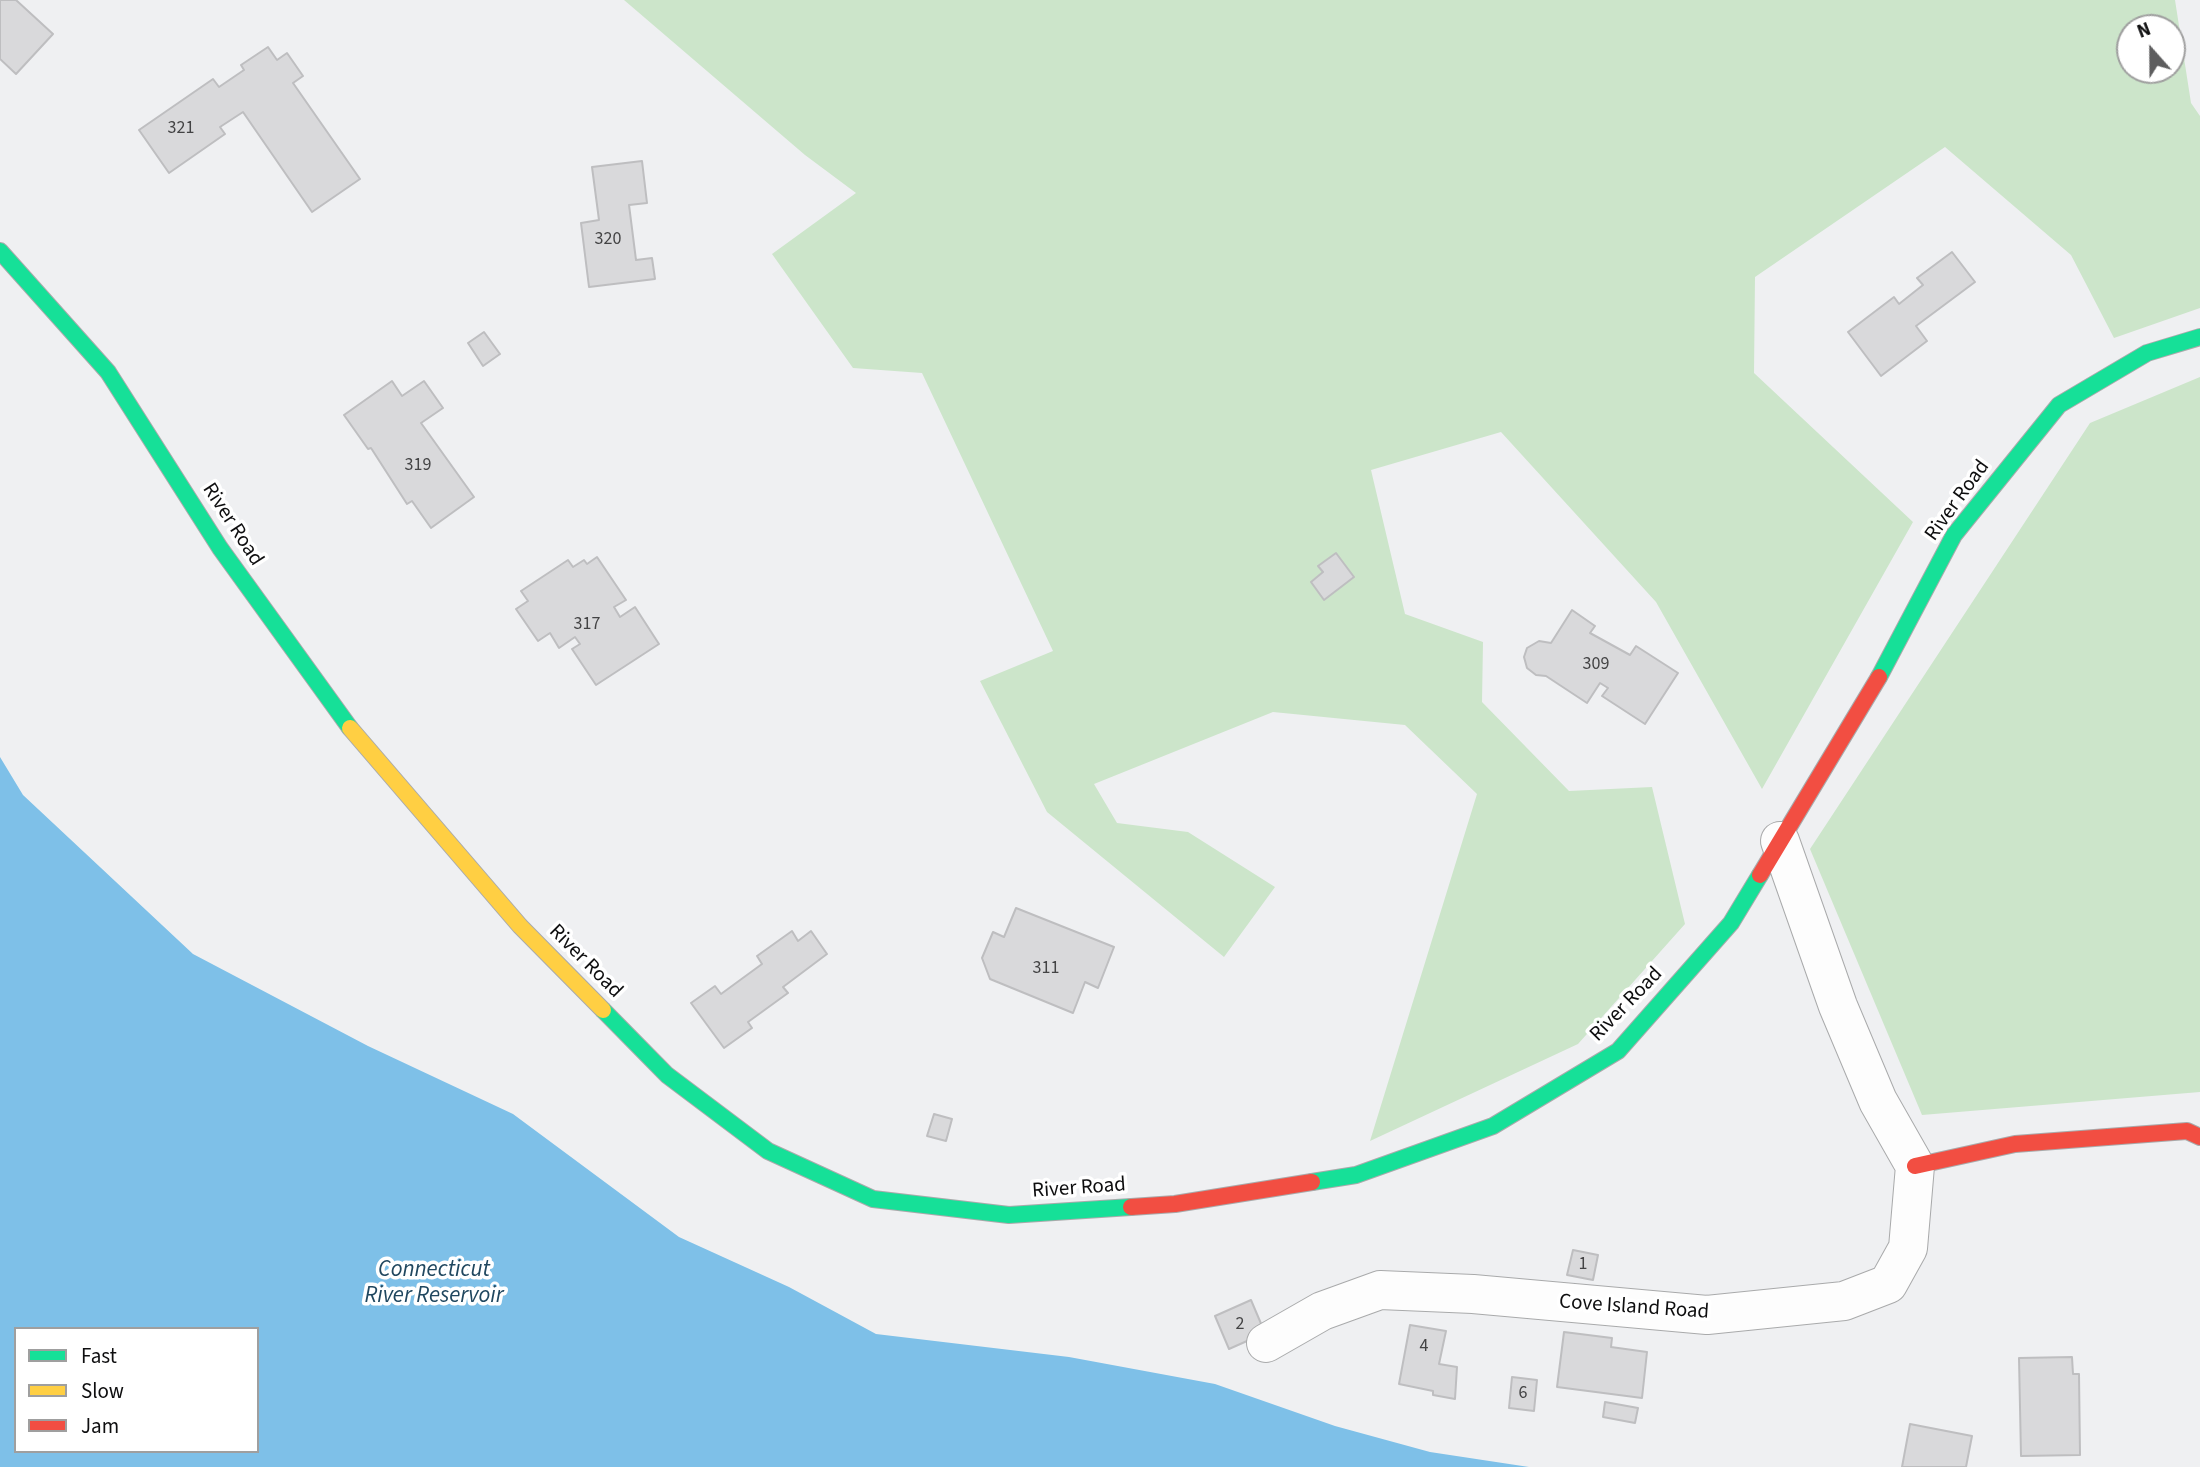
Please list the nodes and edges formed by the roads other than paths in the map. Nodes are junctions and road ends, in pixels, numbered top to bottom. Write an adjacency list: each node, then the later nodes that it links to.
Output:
1 (0, 251): 3 (street, River Road)
2 (2200, 337): 3 (street, River Road)
3 (1780, 841): 5 (street)
4 (2200, 1137): 5 (street)
5 (1915, 1167): 6 (street, Cove Island Road)
6 (1266, 1343)

